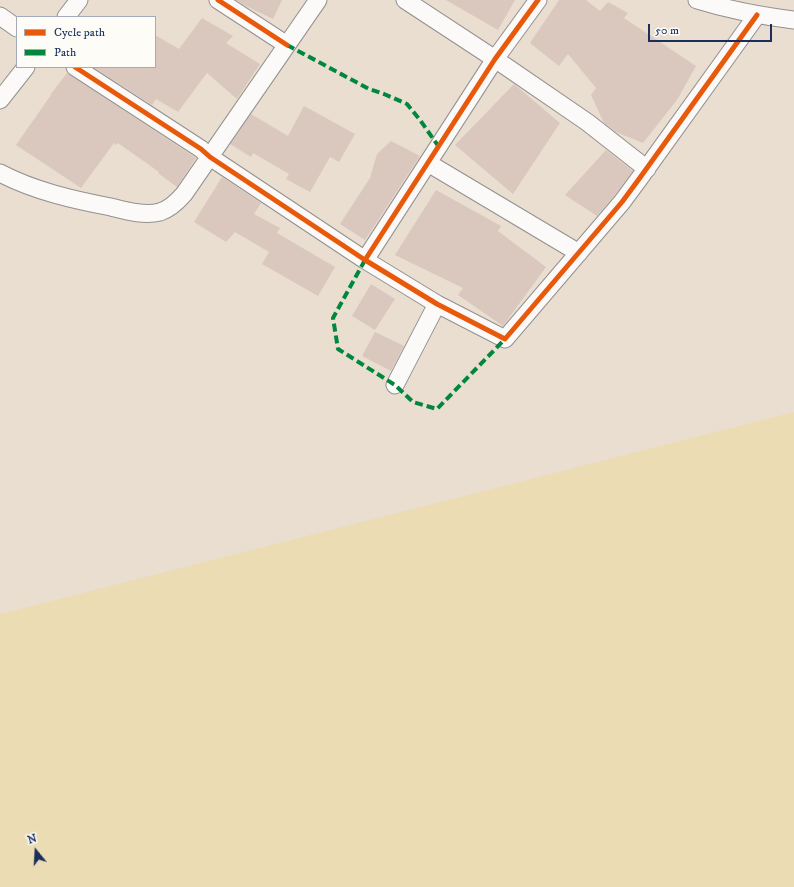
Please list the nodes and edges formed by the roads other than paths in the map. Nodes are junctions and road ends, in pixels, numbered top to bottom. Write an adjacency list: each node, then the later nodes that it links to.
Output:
1 (79, 0): 9 (street)
2 (218, 0): 12 (street)
3 (318, 0): 12 (street)
4 (405, 0): 13 (street)
5 (538, 0): 13 (street)
6 (697, 0): 7 (street)
7 (757, 15): 10 (street); 19 (street)
8 (0, 16): 11 (street)
9 (67, 16)
10 (794, 20)
11 (16, 27)
12 (287, 46): 17 (street)
13 (495, 59): 18 (street); 19 (street)
14 (25, 68): 16 (street)
15 (77, 68): 17 (street)
16 (0, 100)
17 (210, 157): 20 (street); 22 (street)
18 (428, 163): 21 (street); 22 (street)
19 (647, 168): 21 (street)
20 (0, 173)
21 (579, 253): 23 (street)
22 (365, 260): 23 (street)
23 (437, 304): 24 (street)
24 (395, 385)

